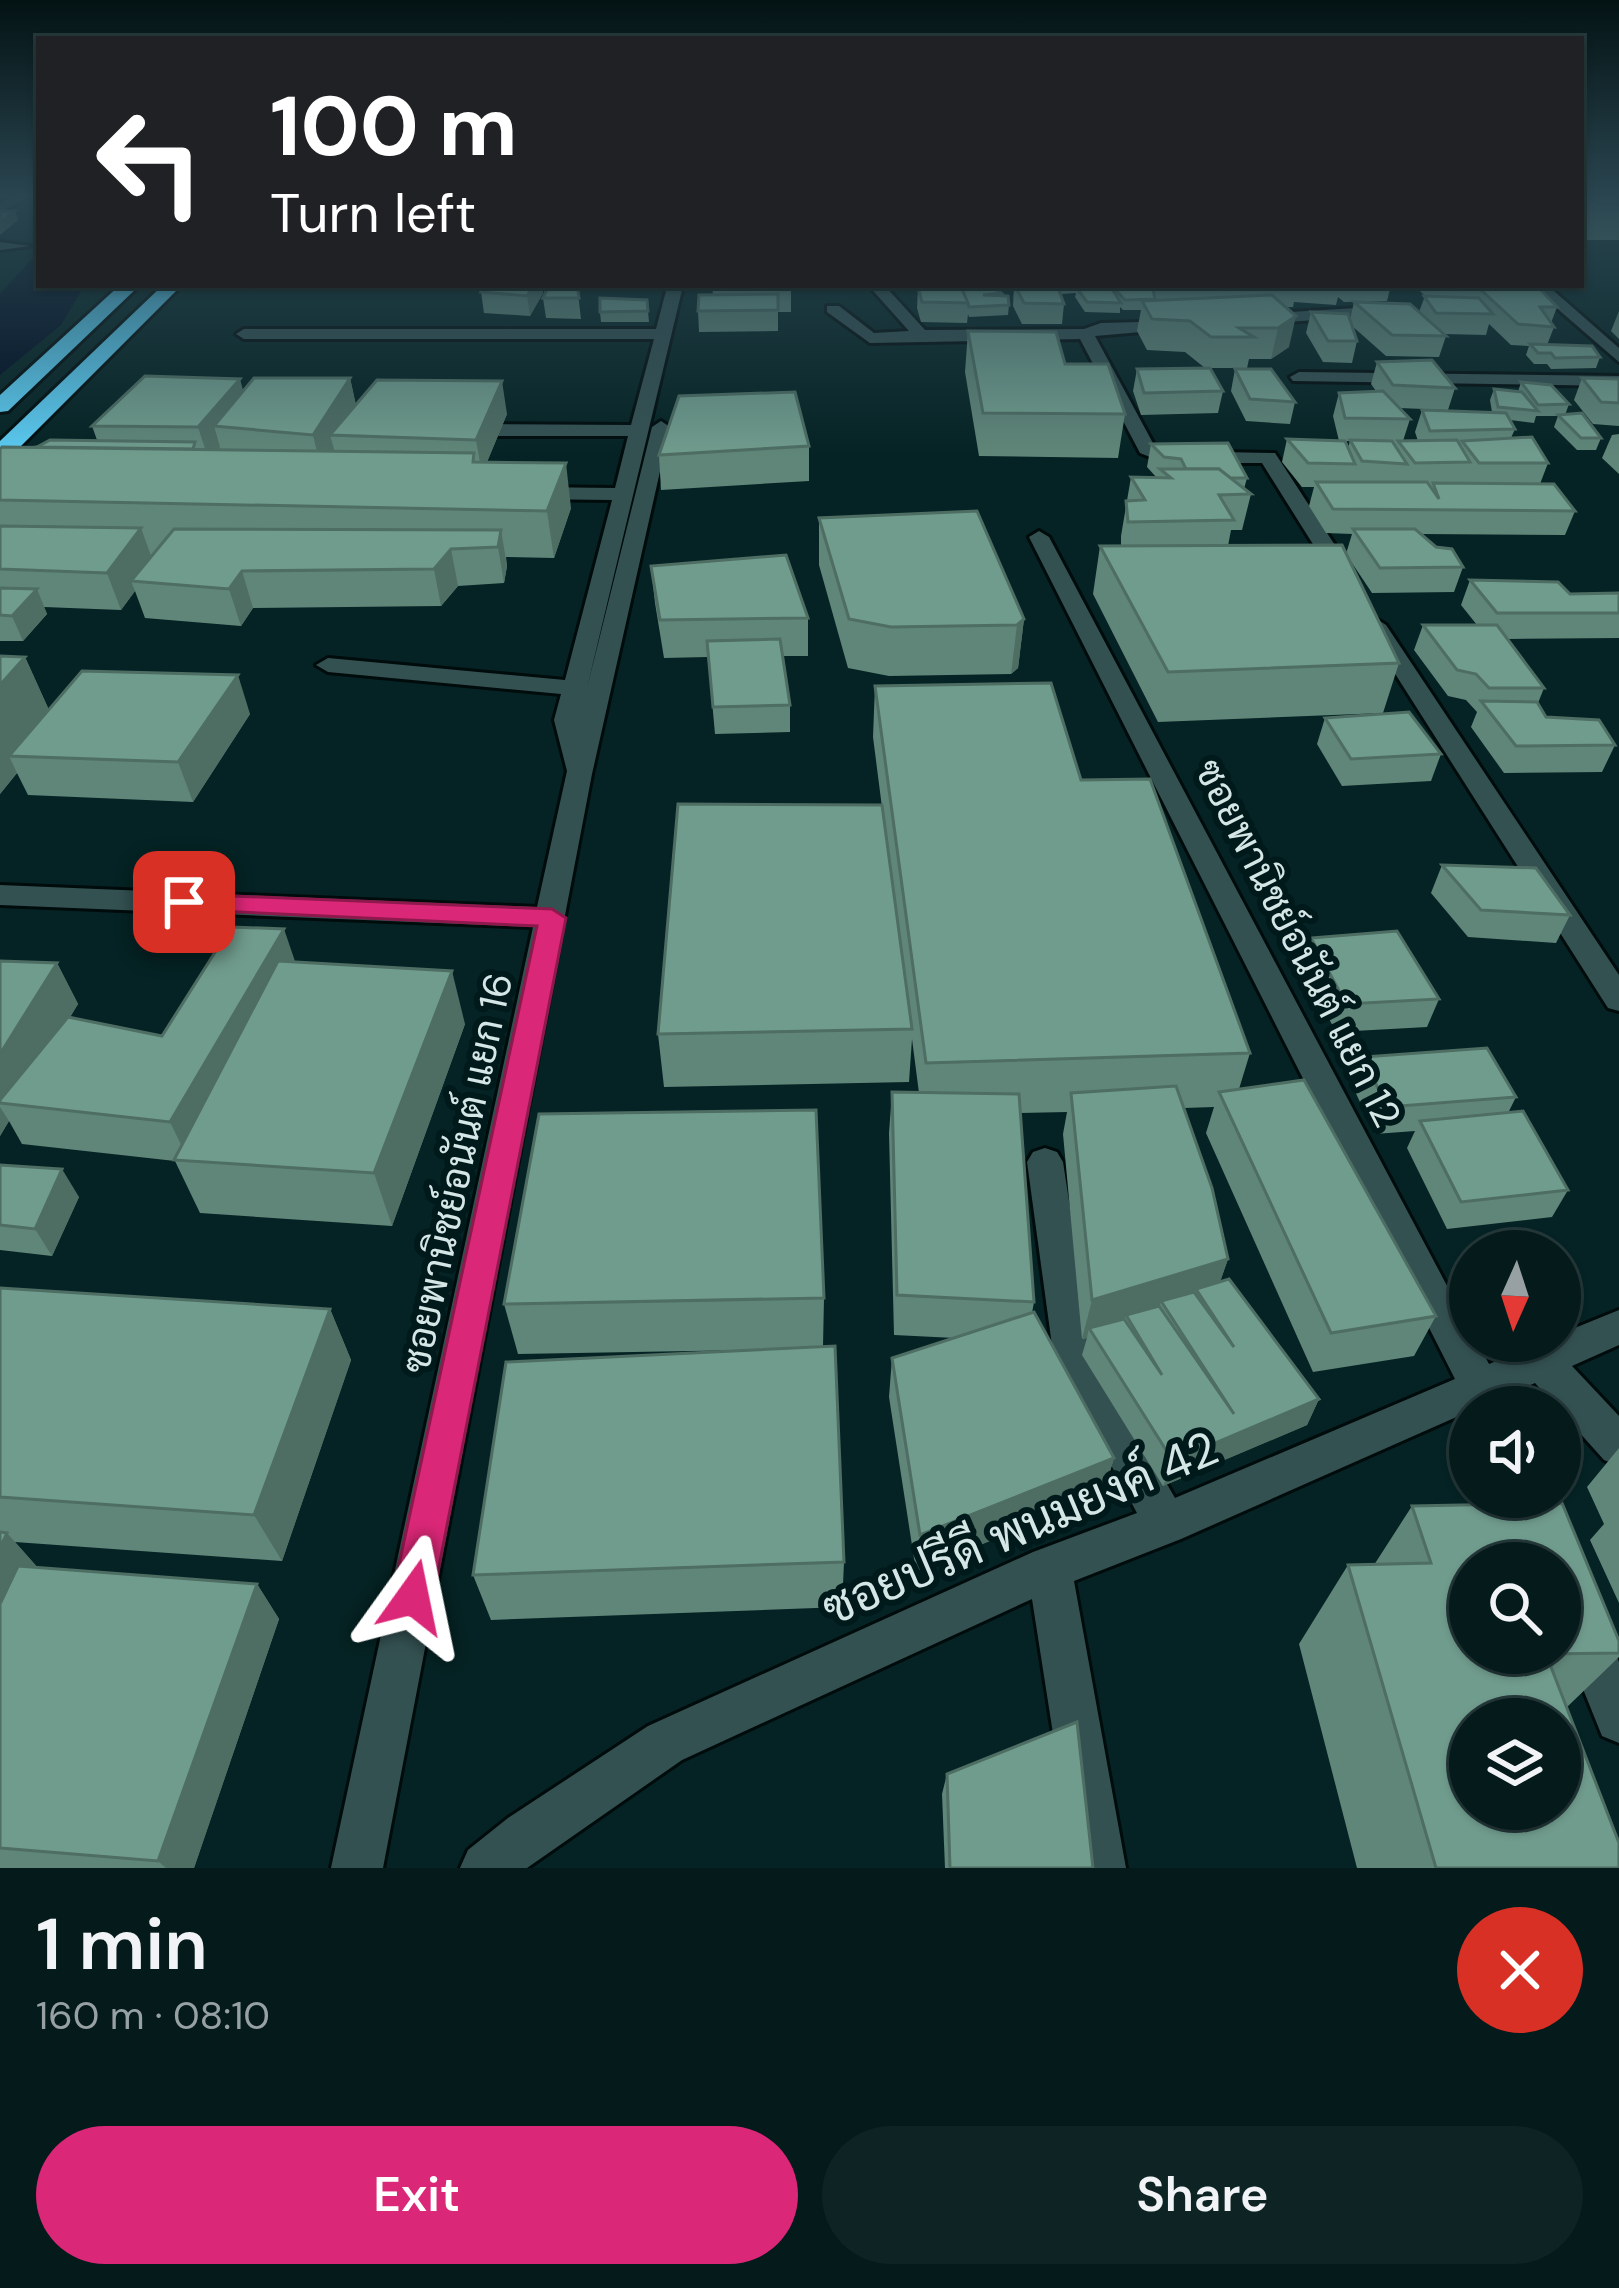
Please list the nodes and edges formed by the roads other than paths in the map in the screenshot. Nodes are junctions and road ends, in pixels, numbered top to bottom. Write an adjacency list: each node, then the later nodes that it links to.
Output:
1 (128, 288): 17 (highway)
2 (170, 288): 20 (highway)
3 (672, 288): 11 (street)
4 (879, 288): 13 (street)
5 (1537, 294): 14 (street)
6 (832, 309): 13 (street)
7 (1398, 311): 8 (street)
8 (1238, 320)
9 (1192, 323): 12 (street)
10 (244, 334): 11 (street)
11 (663, 334): 18 (street)
12 (1086, 334): 13 (street); 29 (street)
13 (921, 335)
14 (1619, 357)
15 (1299, 377): 16 (street)
16 (1619, 381)
17 (0, 406)
18 (650, 429): 19 (street); 22 (street); 26 (street, ซอยพานิชย์อนันต์ แยก 16)
19 (440, 430)
20 (0, 454)
21 (505, 492): 22 (street)
22 (623, 494): 25 (street)
23 (1039, 537): 35 (street, ซอยพานิชย์อนันต์ แยก 12)
24 (328, 665): 25 (street)
25 (575, 688): 26 (street)
26 (579, 774): 28 (street, ซอยพานิชย์อนันต์ แยก 16)
27 (0, 895): 28 (street)
28 (552, 918): 43 (street, ซอยพานิชย์อนันต์ แยก 16)
29 (1619, 1000)
30 (1046, 1162): 39 (street)
31 (1619, 1327): 32 (street, ซอยปรีดี พนมยงค์ 42)
32 (1581, 1344)
33 (1539, 1362): 36 (street, ซอยปรีดี พนมยงค์ 42)
34 (1542, 1362): 38 (street)
35 (1480, 1386)
36 (1503, 1386)
37 (1449, 1412): 39 (street, ซอยปรีดี พนมยงค์ 42)
38 (1619, 1446)
39 (1166, 1524): 40 (street, ซอยปรีดี พนมยงค์ 42)
40 (1049, 1568): 44 (street, ซอยปรีดี พนมยงค์ 42); 45 (street)
41 (1581, 1627): 42 (street)
42 (1619, 1719)
43 (357, 1868)
44 (486, 1868)
45 (1100, 1868)

